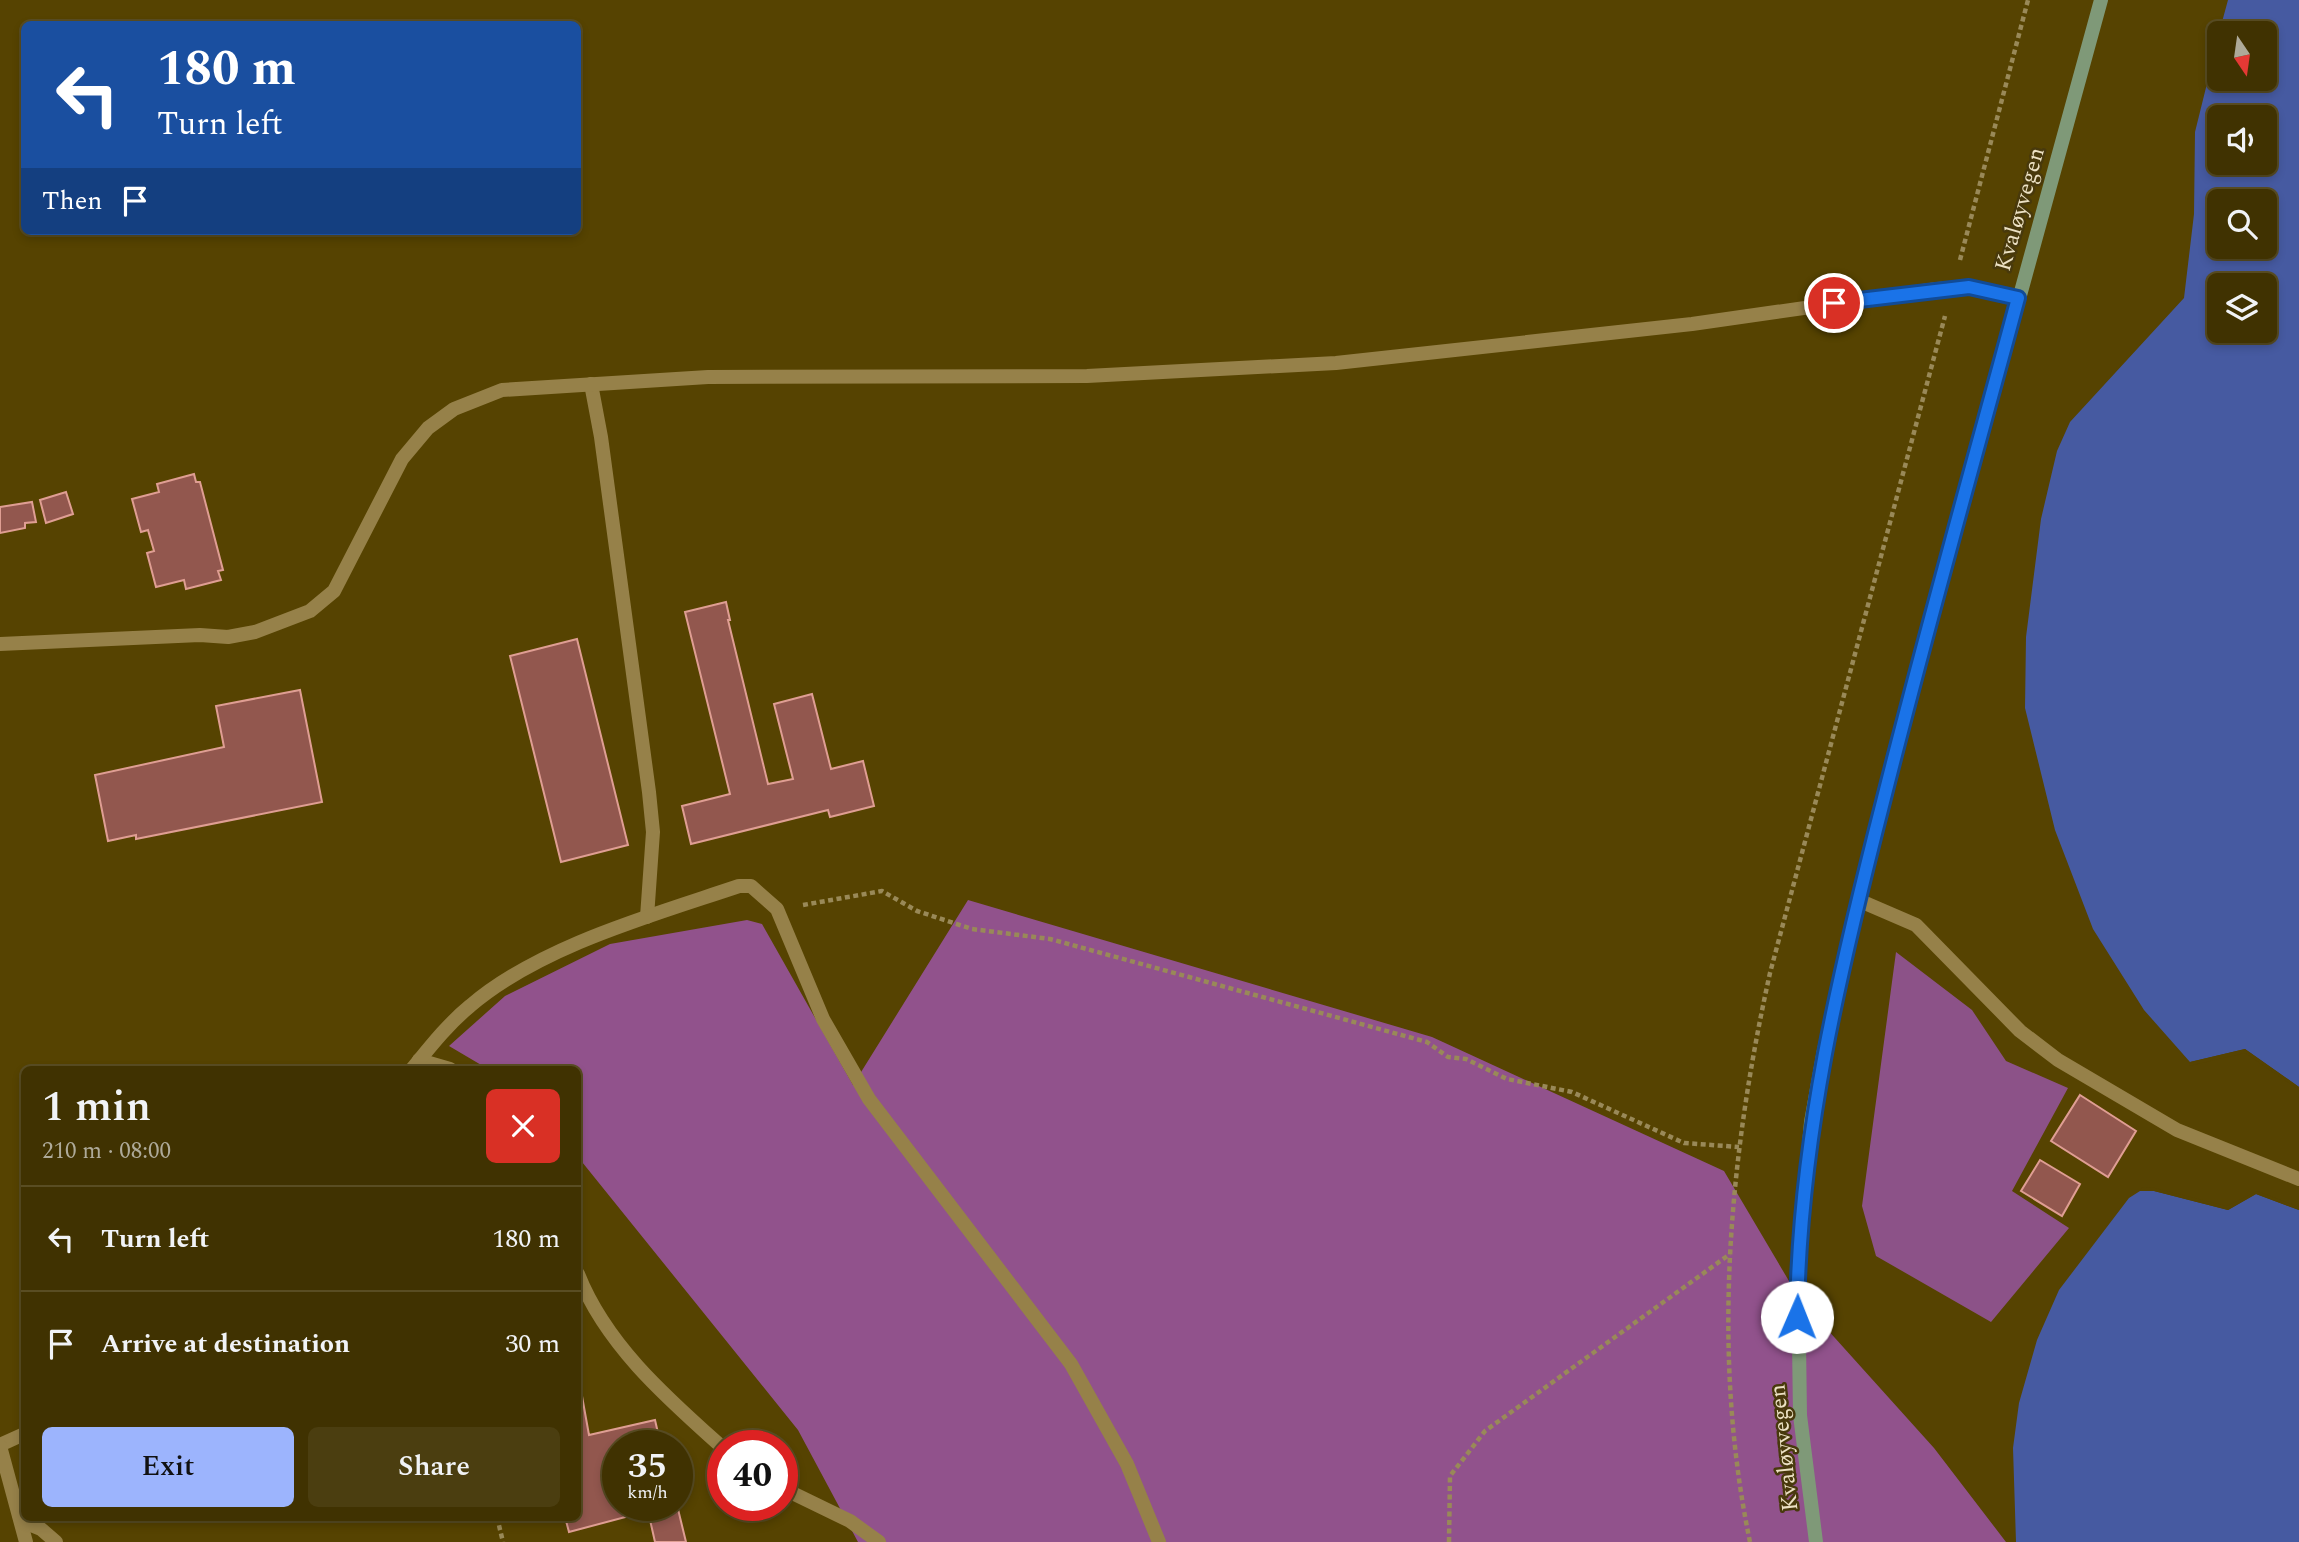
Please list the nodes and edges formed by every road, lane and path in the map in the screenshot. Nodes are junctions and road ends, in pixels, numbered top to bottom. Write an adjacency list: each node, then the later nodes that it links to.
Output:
1 (2028, 0): 3 (path)
2 (2101, 0): 4 (street, Kvaløyvegen)
3 (1952, 288): 4 (street); 5 (street); 11 (path)
4 (2018, 298): 7 (street, Kvaløyvegen)
5 (591, 384): 6 (street); 9 (street)
6 (0, 644)
7 (1858, 900): 12 (street); 28 (street, Kvaløyvegen)
8 (777, 909): 9 (street); 11 (path); 25 (street)
9 (647, 917): 10 (street)
10 (415, 1065)
11 (1739, 1147): 13 (path)
12 (2299, 1179)
13 (1731, 1254): 26 (path); 27 (path)
14 (581, 1282): 15 (street)
15 (707, 1434)
16 (21, 1436): 17 (street)
17 (0, 1446): 19 (street)
18 (798, 1496): 24 (street)
19 (21, 1521): 21 (street); 22 (street)
20 (498, 1521): 23 (path)
21 (26, 1542)
22 (56, 1542)
23 (503, 1542)
24 (879, 1542)
25 (1159, 1542)
26 (1449, 1542)
27 (1749, 1542)
28 (1816, 1542)

